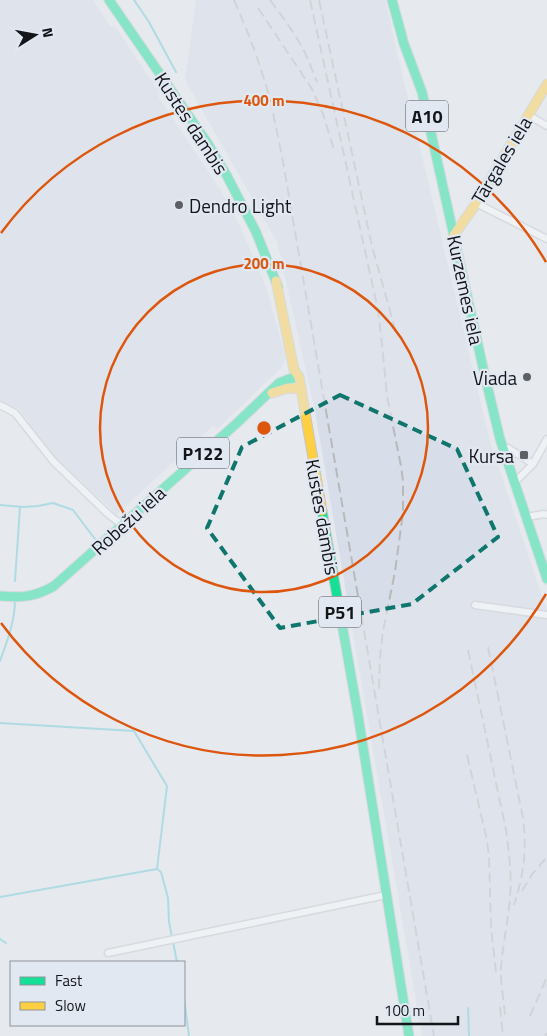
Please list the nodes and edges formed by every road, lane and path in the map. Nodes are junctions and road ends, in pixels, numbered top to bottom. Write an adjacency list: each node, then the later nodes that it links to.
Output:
1 (109, 0): 9 (main road, Kustes dambis)
2 (392, 0): 7 (main road, Kurzemes iela / A10)
3 (547, 84): 4 (main road, Tārgales iela)
4 (528, 115): 5 (street); 6 (main road, Tārgales iela)
5 (547, 126)
6 (476, 203): 7 (main road, Tārgales iela); 8 (street)
7 (454, 235): 14 (main road, Kurzemes iela / A10)
8 (547, 239)
9 (298, 377): 10 (main road, Kustes dambis); 11 (main road, Robežu iela / P122)
10 (301, 389): 11 (main road, Robežu iela / P122); 24 (main road, Kustes dambis / P51)
11 (267, 396): 19 (main road, Robežu iela / P122)
12 (0, 406): 19 (street)
13 (547, 440): 15 (street)
14 (503, 448): 15 (street); 16 (main road, Kurzemes iela / A10)
15 (533, 464): 16 (street)
16 (514, 483): 18 (main road, Kurzemes iela / A10)
17 (547, 514): 18 (street)
18 (527, 516): 20 (main road, Kurzemes iela / A10)
19 (122, 525): 21 (main road, Robežu iela / P122)
20 (547, 579)
21 (0, 596)
22 (475, 604): 23 (street)
23 (547, 616)
24 (386, 895): 25 (street); 26 (main road, P51)
25 (108, 953)
26 (409, 1036)

